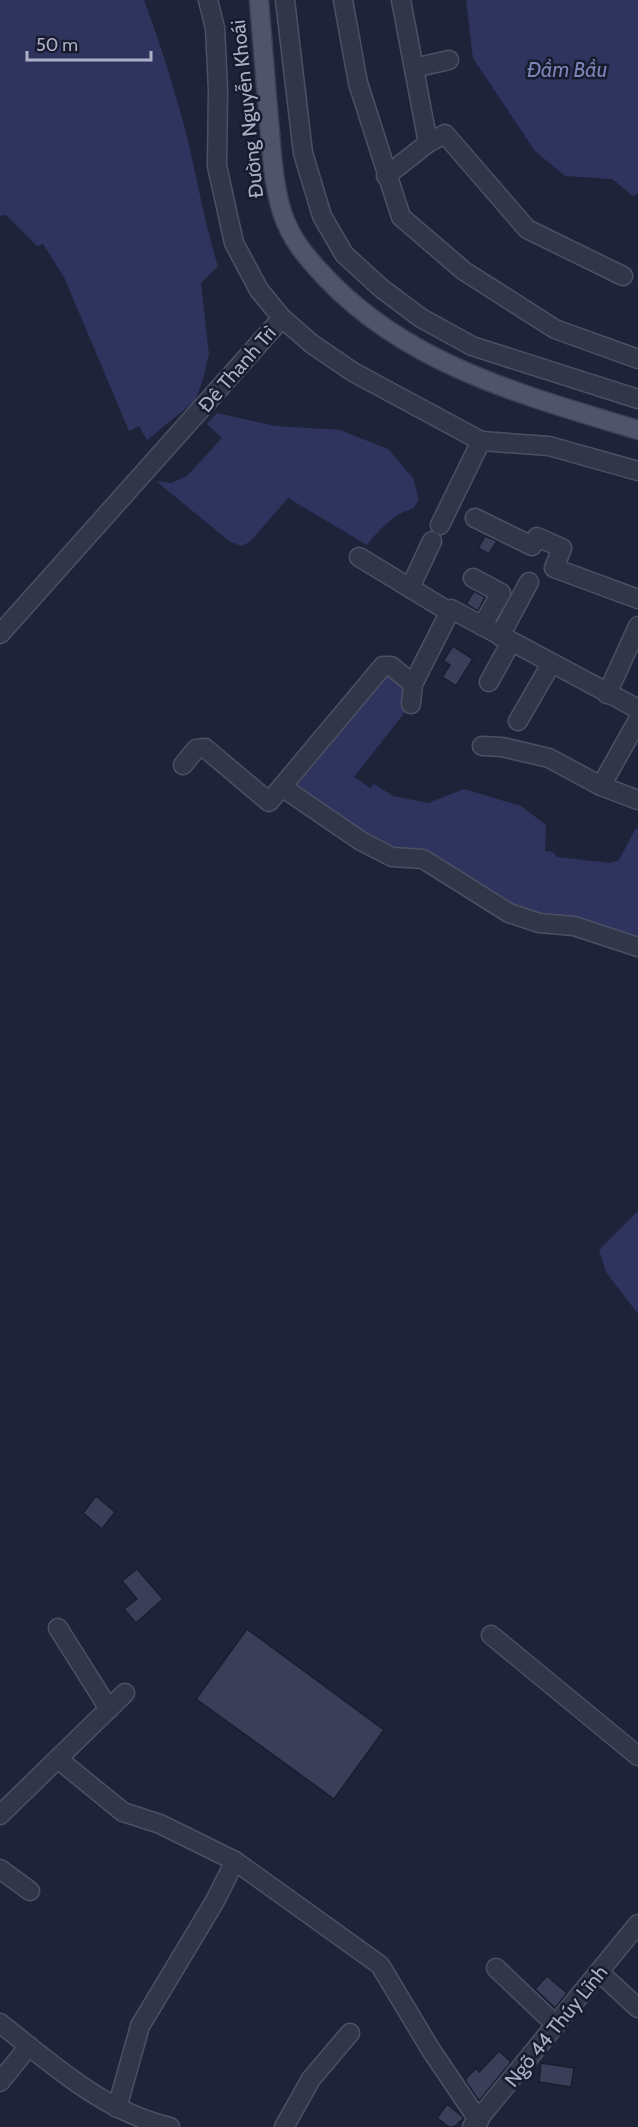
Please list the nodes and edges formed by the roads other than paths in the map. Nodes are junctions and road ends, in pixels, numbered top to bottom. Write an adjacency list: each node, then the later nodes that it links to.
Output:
1 (208, 0): 11 (street)
2 (259, 0): 14 (main road, Đường Nguyễn Khoái)
3 (285, 0): 13 (street)
4 (343, 0): 9 (street)
5 (401, 0): 7 (street)
6 (449, 60): 7 (street)
7 (414, 68): 8 (street)
8 (428, 143): 9 (street); 10 (street)
9 (386, 176): 12 (street)
10 (623, 276)
11 (282, 318): 15 (street, Đê Thanh Trì); 26 (street, Đê Thanh Trì)
12 (638, 359)
13 (638, 399)
14 (638, 430)
15 (482, 441): 16 (street, Đê Thanh Trì); 21 (street)
16 (638, 471)
17 (476, 518): 22 (street)
18 (359, 557): 21 (street)
19 (474, 578): 24 (street)
20 (529, 582): 27 (street)
21 (410, 588): 23 (street)
22 (638, 599)
23 (448, 611): 24 (street); 30 (street)
24 (482, 626): 27 (street)
25 (638, 626): 31 (street)
26 (0, 634)
27 (506, 639): 28 (street); 29 (street)
28 (551, 664): 31 (street); 34 (street)
29 (489, 682)
30 (413, 684): 32 (street); 39 (street)
31 (607, 694): 33 (street)
32 (411, 704)
33 (638, 709)
34 (518, 720)
35 (638, 720): 38 (street)
36 (482, 746): 38 (street)
37 (183, 765): 39 (street)
38 (601, 786): 40 (street)
39 (282, 787): 41 (street)
40 (638, 800)
41 (638, 947)
42 (58, 1628): 45 (street)
43 (491, 1635): 46 (street)
44 (125, 1693): 45 (street)
45 (108, 1709): 47 (street)
46 (638, 1756)
47 (58, 1759): 48 (street); 49 (street)
48 (0, 1815)
49 (235, 1861): 61 (street); 62 (street)
50 (0, 1869): 51 (street)
51 (30, 1891)
52 (638, 1924): 54 (street, Ngõ 44 Thúy Lĩnh)
53 (496, 1968): 57 (street)
54 (599, 1972): 55 (street); 57 (street, Ngõ 44 Thúy Lĩnh)
55 (638, 2008)
56 (0, 2024): 59 (street)
57 (556, 2025): 62 (street, Ngõ 44 Thúy Lĩnh)
58 (350, 2033): 65 (street)
59 (29, 2046): 60 (street); 61 (street)
60 (0, 2082)
61 (117, 2108): 63 (street)
62 (475, 2124)
63 (146, 2125): 64 (street)
64 (170, 2127)
65 (284, 2127)

